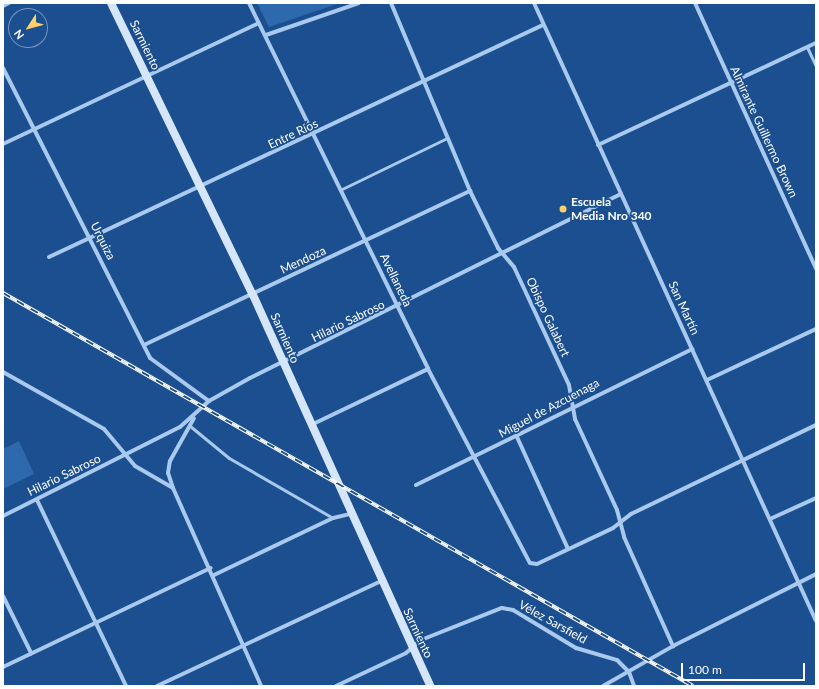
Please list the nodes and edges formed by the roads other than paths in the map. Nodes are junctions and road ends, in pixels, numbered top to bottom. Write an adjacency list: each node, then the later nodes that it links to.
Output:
1 (10, 3): 8 (street)
2 (111, 3): 16 (street, Sarmiento)
3 (249, 3): 9 (street, Avellaneda)
4 (359, 3): 11 (street)
5 (390, 3): 18 (street, Obispo Galabert)
6 (534, 3): 10 (street, San Martín)
7 (695, 3): 17 (street, Almirante Guillermo Brown)
8 (3, 6)
9 (260, 23): 11 (street, Avellaneda); 16 (street)
10 (544, 25): 18 (street, Entre Ríos); 23 (street, San Martín)
11 (266, 36): 20 (street, Avellaneda)
12 (816, 43): 13 (street)
13 (807, 47): 14 (lane); 17 (street)
14 (816, 66)
15 (3, 68): 19 (street, Urquiza)
16 (147, 76): 19 (street); 24 (street, Sarmiento)
17 (731, 82): 23 (street); 32 (street, Almirante Guillermo Brown)
18 (424, 83): 20 (street, Entre Ríos); 21 (street, Obispo Galabert)
19 (34, 129): 22 (street); 28 (street, Urquiza)
20 (313, 135): 24 (street, Entre Ríos); 25 (street, Avellaneda)
21 (447, 138): 25 (lane); 26 (street, Obispo Galabert)
22 (3, 144)
23 (598, 145): 27 (street, San Martín)
24 (201, 187): 28 (street, Entre Ríos); 33 (street, Sarmiento)
25 (340, 190): 29 (street, Avellaneda)
26 (470, 192): 29 (street, Mendoza); 30 (street, Obispo Galabert)
27 (621, 194): 30 (street, Hilario Sabroso); 37 (street, San Martín)
28 (90, 238): 31 (street, Entre Ríos); 36 (street, Urquiza)
29 (366, 242): 33 (street, Mendoza); 34 (street, Avellaneda)
30 (504, 254): 34 (street, Hilario Sabroso); 43 (street, Obispo Galabert)
31 (48, 257)
32 (816, 269)
33 (253, 295): 36 (street, Mendoza); 38 (street, Sarmiento)
34 (398, 308): 38 (street, Hilario Sabroso); 39 (street, Avellaneda)
35 (816, 329): 41 (street)
36 (144, 345): 42 (street, Urquiza)
37 (692, 349): 41 (street, San Martín); 43 (street, Miguel de Azcuenaga)
38 (284, 363): 42 (street, Hilario Sabroso); 45 (street, Sarmiento)
39 (428, 369): 45 (street); 50 (street, Avellaneda)
40 (3, 372): 49 (street)
41 (707, 380): 51 (street, San Martín)
42 (209, 401): 44 (street, Hilario Sabroso)
43 (574, 407): 48 (street, Miguel de Azcuenaga); 60 (street, Obispo Galabert)
44 (196, 416): 47 (street); 49 (street, Hilario Sabroso)
45 (311, 425): 56 (street, Sarmiento)
46 (816, 425): 51 (street)
47 (190, 426): 53 (street); 58 (lane)
48 (517, 437): 50 (street, Miguel de Azcuenaga); 61 (street)
49 (126, 456): 53 (street); 55 (street, Hilario Sabroso)
50 (474, 458): 52 (street, Miguel de Azcuenaga); 61 (street, Avellaneda)
51 (742, 460): 59 (street, San Martín); 60 (street)
52 (416, 485)
53 (173, 488): 62 (street)
54 (816, 498): 59 (street)
55 (37, 500): 57 (street, Hilario Sabroso); 69 (street)
56 (350, 514): 58 (street); 65 (street, Sarmiento)
57 (3, 516)
58 (333, 518): 64 (street)
59 (770, 519): 66 (street, San Martín)
60 (620, 522): 61 (street); 71 (street, Obispo Galabert)
61 (568, 549)
62 (211, 568): 64 (street); 69 (street)
63 (816, 574): 66 (street)
64 (214, 575): 70 (street)
65 (381, 581): 70 (street); 72 (street, Sarmiento)
66 (798, 583): 68 (street, San Martín); 71 (street)
67 (3, 596): 73 (street)
68 (816, 621)
69 (97, 622): 73 (street); 76 (street)
70 (242, 645): 77 (street); 78 (street)
71 (673, 646): 75 (street)
72 (412, 648): 75 (street, Vélez Sarsfield); 79 (street, Vélez Sarsfield); 80 (street, Sarmiento)
73 (31, 653): 74 (street)
74 (3, 666)
75 (629, 672): 81 (street); 82 (street)
76 (126, 686)
77 (157, 686)
78 (261, 686)
79 (336, 686)
80 (430, 686)
81 (603, 686)
82 (634, 686)

